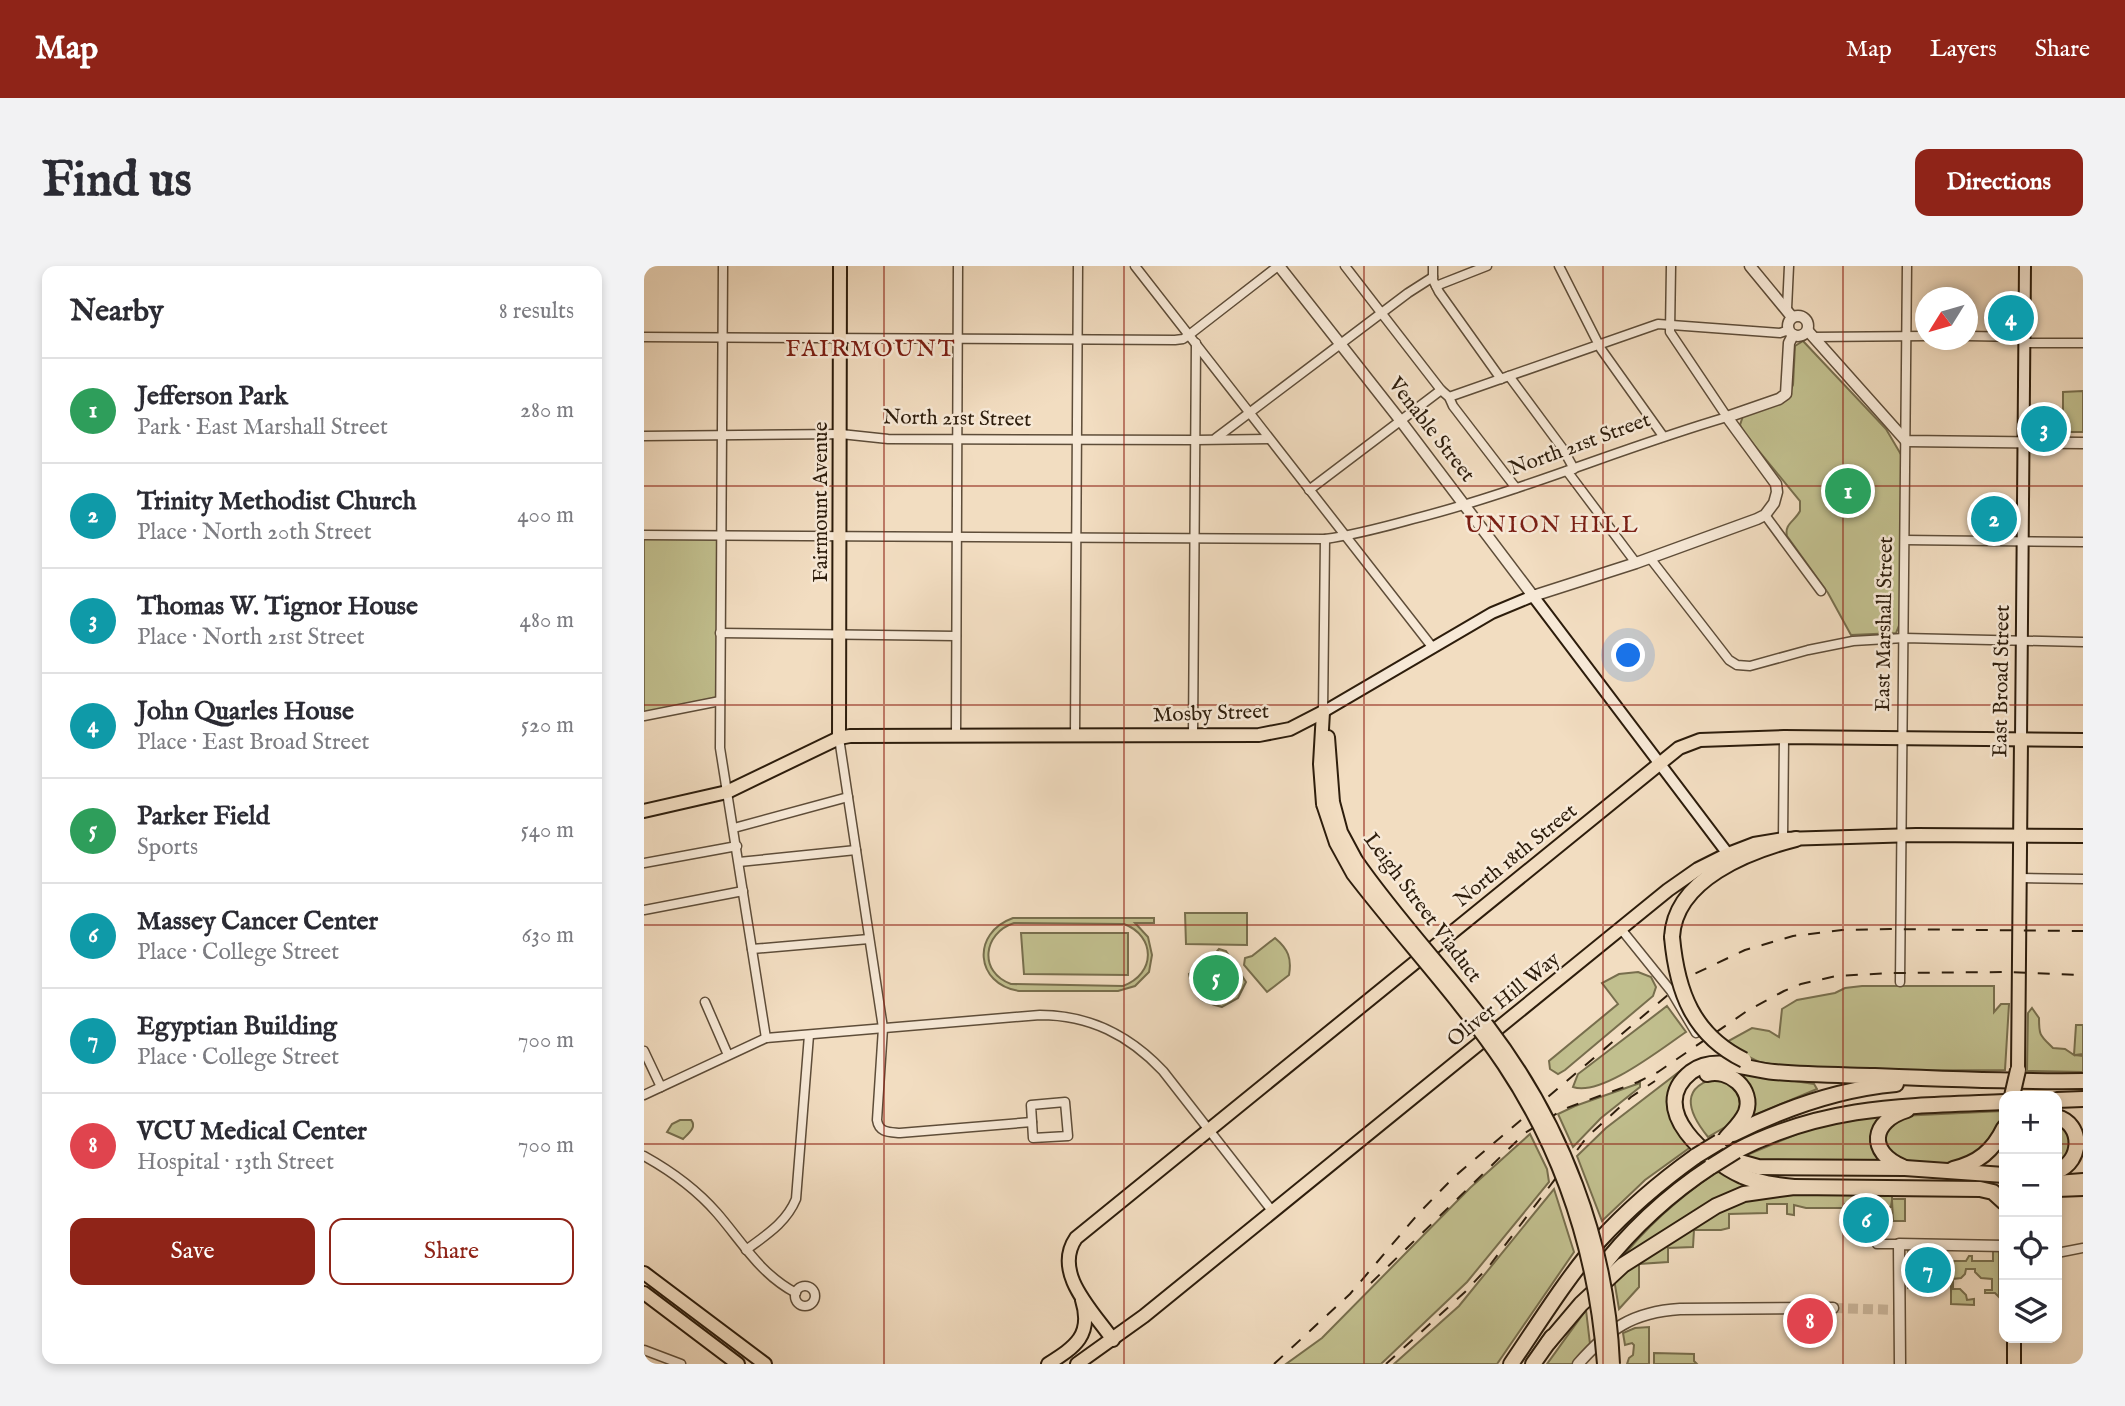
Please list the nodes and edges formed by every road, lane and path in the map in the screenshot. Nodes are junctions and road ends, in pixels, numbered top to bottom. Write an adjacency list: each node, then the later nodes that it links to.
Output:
1 (723, 266): 27 (street)
2 (840, 266): 28 (main road, Fairmount Avenue)
3 (958, 266): 29 (street)
4 (1078, 266): 30 (street)
5 (1135, 266): 22 (street)
6 (1278, 266): 22 (street); 35 (street, Venable Street)
7 (1345, 266): 17 (street)
8 (1433, 266): 16 (street)
9 (1487, 266): 16 (street)
10 (1559, 266): 32 (street)
11 (1671, 266): 19 (street)
12 (1750, 266): 18 (street)
13 (1789, 266): 18 (street)
14 (1907, 266): 23 (street, East Marshall Street)
15 (2025, 266): 31 (main road, East Broad Street)
16 (1434, 281): 17 (street); 36 (street)
17 (1381, 313): 35 (street); 37 (street)
18 (1790, 313): 20 (street); 21 (street)
19 (1669, 323): 20 (street); 32 (street); 40 (street)
20 (1791, 332): 21 (street); 40 (street, North 21st Street)
21 (1810, 334): 23 (street); 51 (street)
22 (1189, 335): 30 (street); 34 (street)
23 (1906, 336): 24 (street); 51 (street, East Marshall Street)
24 (1915, 336)
25 (644, 337): 27 (street)
26 (1978, 337): 31 (street)
27 (724, 338): 28 (street); 44 (street)
28 (840, 338): 29 (street); 42 (main road, Fairmount Avenue)
29 (959, 340): 30 (street); 46 (street)
30 (1077, 340): 47 (street)
31 (2024, 340): 33 (street); 52 (main road, East Broad Street)
32 (1598, 343): 36 (street); 45 (street)
33 (2083, 343)
34 (1196, 344): 39 (street); 50 (street)
35 (1340, 344): 39 (street); 41 (street, Venable Street)
36 (1505, 378): 38 (street); 54 (street)
37 (1441, 390): 38 (street); 41 (street)
38 (1449, 397): 55 (street)
39 (1249, 412): 48 (street); 49 (street)
40 (1727, 417): 45 (street, North 21st Street); 58 (street)
41 (1400, 420): 56 (street); 57 (street, Venable Street)
42 (841, 434): 44 (street, North 21st Street); 46 (street, North 21st Street); 61 (main road, Fairmount Avenue)
43 (644, 436): 44 (street, North 21st Street)
44 (722, 436): 60 (street)
45 (1663, 436): 54 (street, North 21st Street)
46 (958, 439): 47 (street, North 21st Street); 62 (street)
47 (1076, 439): 50 (street, North 21st Street); 64 (street)
48 (1215, 439): 49 (street, North 21st Street); 50 (street, North 21st Street)
49 (1269, 439): 56 (street)
50 (1196, 440): 65 (street)
51 (1906, 441): 52 (street); 67 (street, East Marshall Street)
52 (2023, 443): 53 (street); 68 (main road, East Broad Street)
53 (2083, 443)
54 (1571, 470): 55 (street, North 21st Street); 71 (street)
55 (1516, 488): 57 (street, North 21st Street)
56 (1309, 490): 63 (street)
57 (1465, 506): 63 (street, North 21st Street); 73 (street, Venable Street)
58 (1765, 515): 70 (street, Mosby Street); 72 (street)
59 (644, 535): 60 (street, North 21st Street)
60 (721, 536): 61 (street, North 21st Street); 74 (street)
61 (840, 537): 62 (street, North 21st Street); 75 (main road, Fairmount Avenue)
62 (957, 537): 64 (street, North 21st Street); 76 (street)
63 (1345, 537): 66 (street, North 21st Street); 80 (street)
64 (1076, 539): 65 (street, North 21st Street); 85 (street)
65 (1194, 539): 66 (street, North 21st Street); 86 (street)
66 (1325, 539): 82 (street)
67 (1905, 540): 68 (street); 77 (street, East Marshall Street)
68 (2023, 542): 69 (street); 78 (main road, East Broad Street)
69 (2083, 542)
70 (1650, 558): 71 (street, Mosby Street); 77 (street)
71 (1636, 563): 73 (street, Mosby Street)
72 (1821, 591)
73 (1533, 596): 80 (main road, Mosby Street); 92 (main road, Venable Street)
74 (720, 633): 75 (street); 81 (street)
75 (839, 635): 76 (street); 88 (main road, Fairmount Avenue)
76 (956, 636): 84 (street)
77 (1904, 638): 78 (street); 89 (street, East Marshall Street)
78 (2022, 642): 79 (street); 90 (main road, East Broad Street)
79 (2083, 642)
80 (1433, 648): 82 (main road, Mosby Street)
81 (720, 701): 83 (street); 93 (street)
82 (1323, 712): 86 (main road, Mosby Street); 95 (main road, Leigh Street Viaduct)
83 (644, 716)
84 (956, 735): 85 (main road, Mosby Street); 88 (main road, Mosby Street)
85 (1075, 735): 86 (main road, Mosby Street)
86 (1193, 736)
87 (1784, 737): 89 (main road, North 18th Street); 92 (main road, North 18th Street); 101 (street)
88 (839, 738): 93 (main road, Mosby Street); 94 (street)
89 (1903, 738): 90 (main road, North 18th Street); 100 (street, East Marshall Street)
90 (2021, 739): 91 (main road, North 18th Street); 98 (main road, East Broad Street)
91 (2083, 740)
92 (1659, 764): 104 (main road, Venable Street); 135 (main road, North 18th Street)
93 (727, 792): 96 (main road, Mosby Street); 97 (street)
94 (848, 797): 97 (street); 103 (street)
95 (1328, 803): 174 (main road, Leigh Street Viaduct, bridge); 175 (main road, Leigh Street Viaduct, bridge)
96 (644, 811)
97 (734, 828): 102 (street)
98 (2020, 836): 99 (main road, Oliver Hill Way); 100 (main road, Oliver Hill Way); 107 (main road, East Broad Street)
99 (2083, 836)
100 (1901, 837): 101 (main road, Oliver Hill Way); 114 (street, East Marshall Street)
101 (1790, 839): 104 (main road, Oliver Hill Way); 123 (highway, bridge)
102 (737, 846): 105 (street); 106 (street)
103 (856, 850): 105 (street); 112 (street)
104 (1728, 853): 111 (main road, Oliver Hill Way)
105 (739, 862): 109 (street)
106 (644, 863)
107 (2020, 878): 108 (street); 122 (main road, East Broad Street)
108 (2083, 879)
109 (743, 891): 110 (street); 113 (street)
110 (644, 910)
111 (1621, 929): 117 (street); 149 (main road, Oliver Hill Way)
112 (869, 939): 113 (street); 116 (street)
113 (752, 949): 119 (street)
114 (1900, 982)
115 (705, 1002): 121 (street)
116 (883, 1028): 118 (street); 134 (street); 135 (street)
117 (1696, 1033)
118 (809, 1035): 119 (street); 154 (street)
119 (766, 1038): 121 (street)
120 (644, 1051): 126 (street)
121 (729, 1055): 126 (street)
122 (2018, 1067): 127 (highway, bridge)
123 (1795, 1074): 124 (highway); 145 (highway)
124 (1967, 1081): 125 (highway); 137 (highway)
125 (2083, 1081)
126 (661, 1087): 128 (street)
127 (2016, 1091)
128 (644, 1095)
129 (2083, 1099): 130 (highway)
130 (2062, 1100)
131 (1999, 1102): 132 (highway)
132 (1925, 1105): 139 (highway); 162 (highway, bridge)
133 (2062, 1119): 140 (highway)
134 (1032, 1122): 134 (street)
135 (1207, 1130): 149 (street); 159 (main road, North 18th Street)
136 (1999, 1137): 141 (highway)
137 (1722, 1140): 139 (highway); 171 (highway, bridge)
138 (644, 1156): 154 (street)
139 (1905, 1168): 141 (highway)
140 (2062, 1168)
141 (1941, 1172): 142 (highway)
142 (1999, 1175)
143 (2083, 1180): 144 (main road)
144 (2062, 1182)
145 (1794, 1187): 148 (highway); 162 (highway)
146 (2083, 1189): 147 (main road)
147 (2062, 1190)
148 (1999, 1196)
149 (1273, 1212): 161 (main road, Oliver Hill Way)
150 (1877, 1244): 151 (street)
151 (1899, 1244): 152 (street); 176 (street)
152 (1999, 1246)
153 (2083, 1248): 155 (street)
154 (746, 1250): 158 (street)
155 (2062, 1253)
156 (644, 1273): 168 (main road)
157 (644, 1293): 167 (main road)
158 (796, 1293)
159 (1080, 1293): 161 (main road); 169 (main road)
160 (1833, 1308): 173 (street)
161 (1113, 1340): 170 (main road, Oliver Hill Way)
162 (1548, 1343): 172 (highway)
163 (2014, 1343): 177 (main road)
164 (2022, 1343): 178 (main road)
165 (644, 1350): 166 (street)
166 (681, 1364)
167 (738, 1364)
168 (765, 1364)
169 (1048, 1364)
170 (1077, 1364)
171 (1511, 1364)
172 (1533, 1364)
173 (1578, 1364)
174 (1604, 1364)
175 (1613, 1364)
176 (1900, 1364)
177 (2014, 1364)
178 (2022, 1364)

